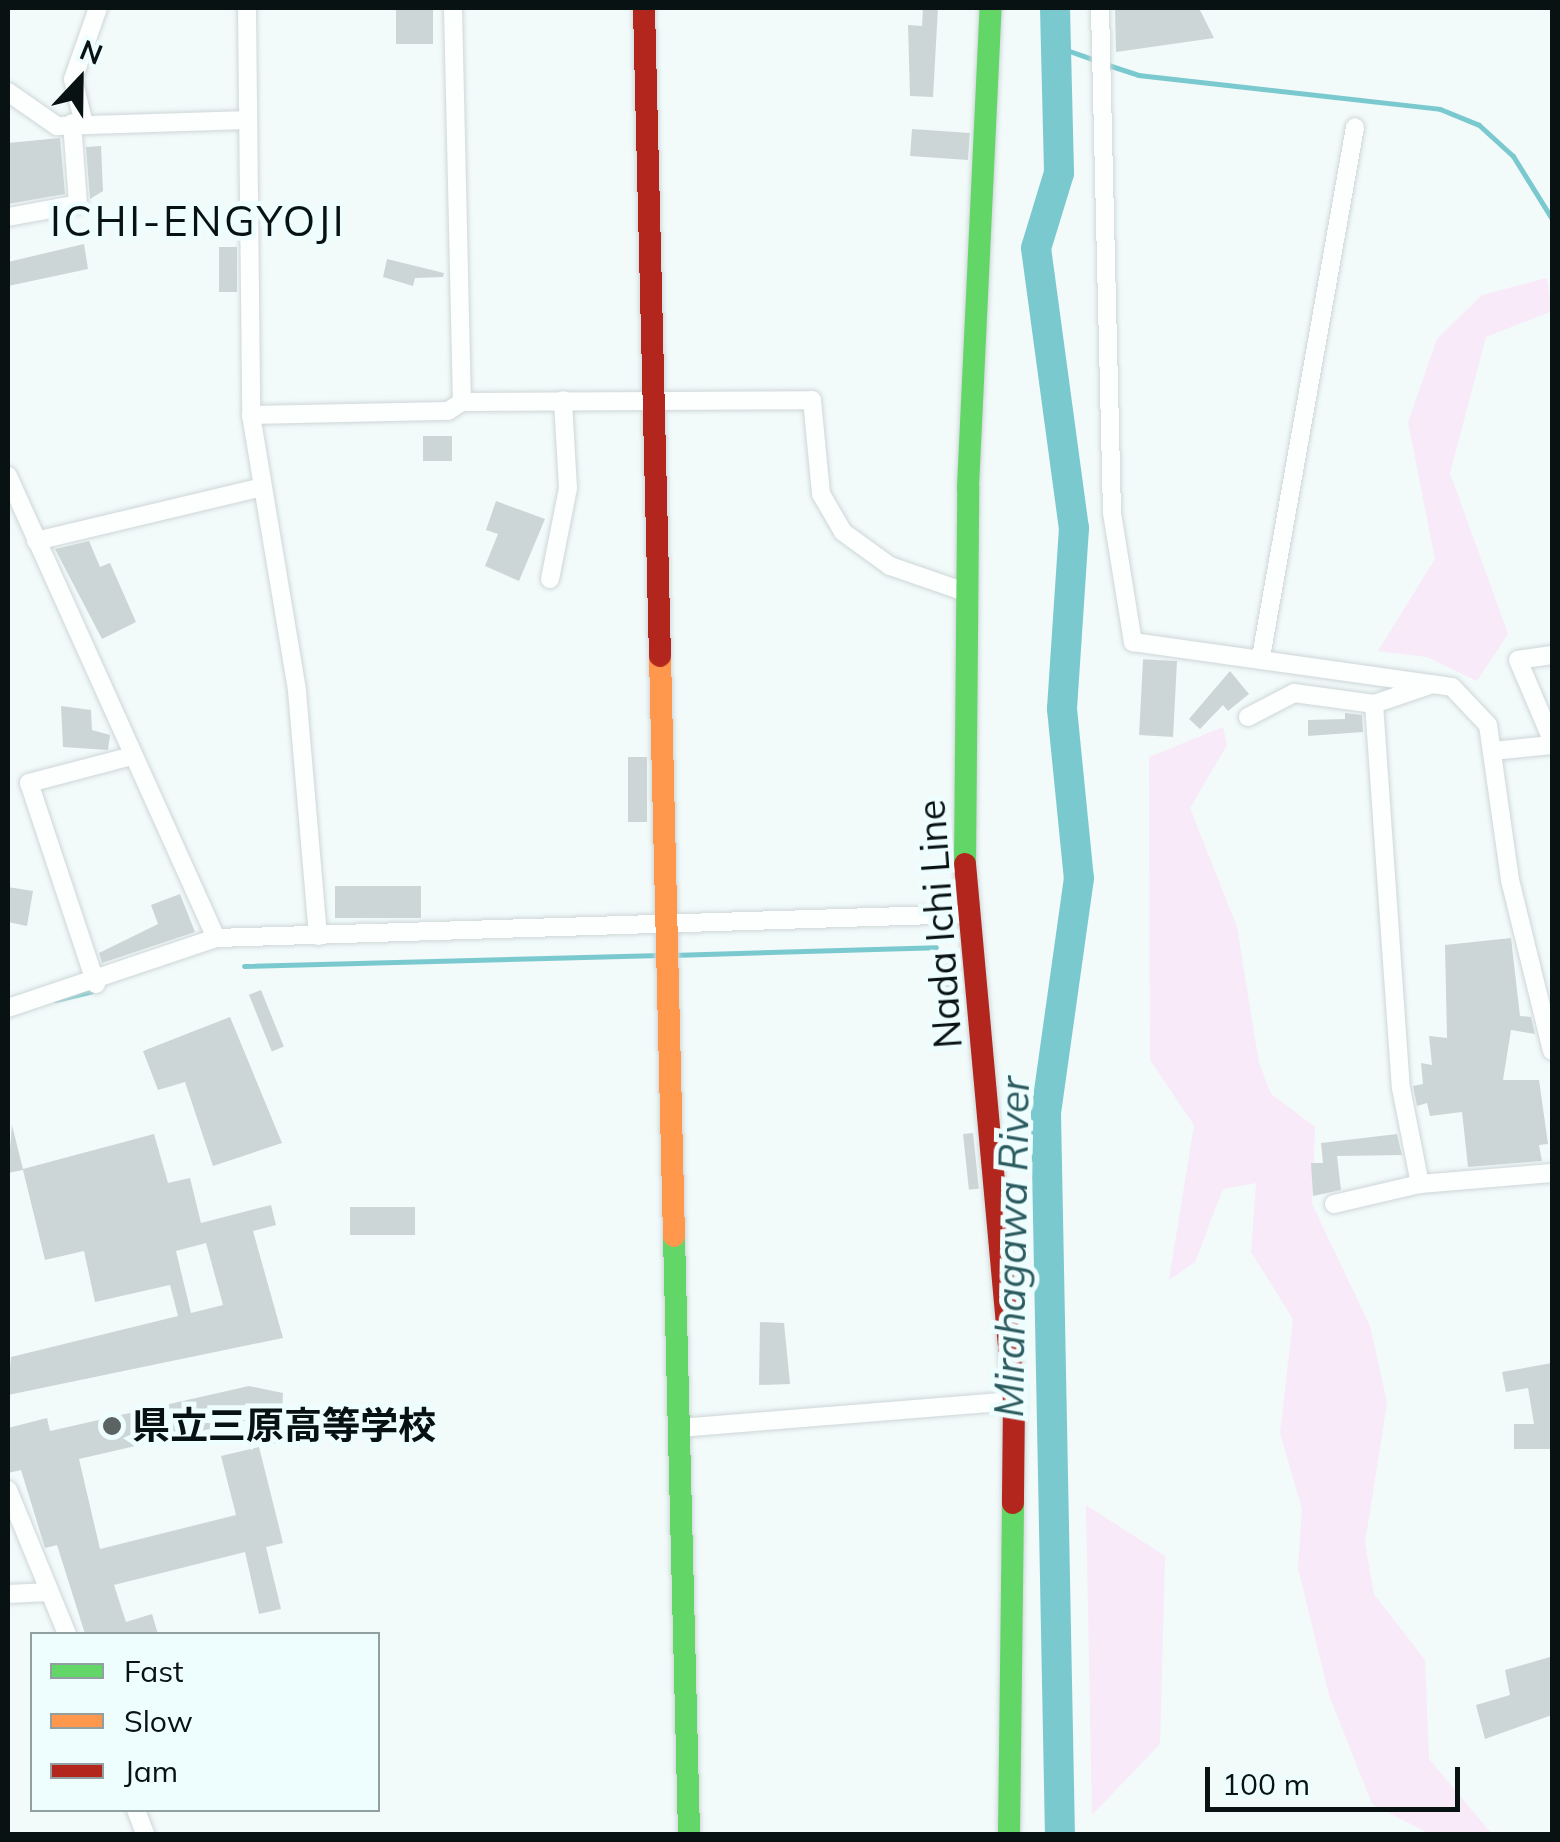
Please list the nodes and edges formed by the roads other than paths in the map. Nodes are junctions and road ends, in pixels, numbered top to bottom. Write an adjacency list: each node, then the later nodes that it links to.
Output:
1 (98, 8): 9 (street)
2 (247, 8): 8 (street)
3 (453, 8): 13 (street)
4 (644, 8): 14 (main road)
5 (991, 8): 20 (main road, Nada Ichi Line)
6 (1100, 8): 22 (street)
7 (8, 92): 9 (street)
8 (248, 120): 9 (street); 15 (street)
9 (77, 122): 11 (street)
10 (1355, 128): 22 (street)
11 (8, 217)
12 (563, 400): 13 (street); 14 (street); 19 (street)
13 (462, 402): 15 (street)
14 (651, 402): 20 (street); 30 (main road)
15 (251, 415): 17 (street)
16 (8, 476): 18 (street)
17 (263, 488): 18 (street); 31 (street)
18 (36, 541): 28 (street)
19 (550, 579)
20 (968, 593): 29 (main road, Nada Ichi Line)
21 (1552, 655): 26 (street)
22 (1260, 656): 23 (street)
23 (1436, 684): 24 (street); 27 (street)
24 (1374, 704): 25 (street); 38 (street)
25 (1248, 718)
26 (1552, 743): 27 (street)
27 (1492, 751): 35 (street)
28 (132, 756): 32 (street); 33 (street)
29 (967, 914): 30 (street); 40 (main road, Nada Ichi Line)
30 (662, 927): 31 (street); 41 (main road)
31 (318, 936): 32 (street)
32 (216, 938): 33 (street)
33 (96, 984): 34 (street)
34 (8, 1008)
35 (1549, 1013): 36 (street)
36 (1552, 1051)
37 (1552, 1173): 38 (street)
38 (1420, 1184): 39 (street)
39 (1334, 1204)
40 (1014, 1401): 41 (street); 47 (main road, Nada Ichi Line)
41 (679, 1428): 46 (main road)
42 (8, 1490): 43 (street)
43 (50, 1592): 44 (street); 45 (street)
44 (8, 1594)
45 (65, 1632)
46 (689, 1834)
47 (1009, 1834)

